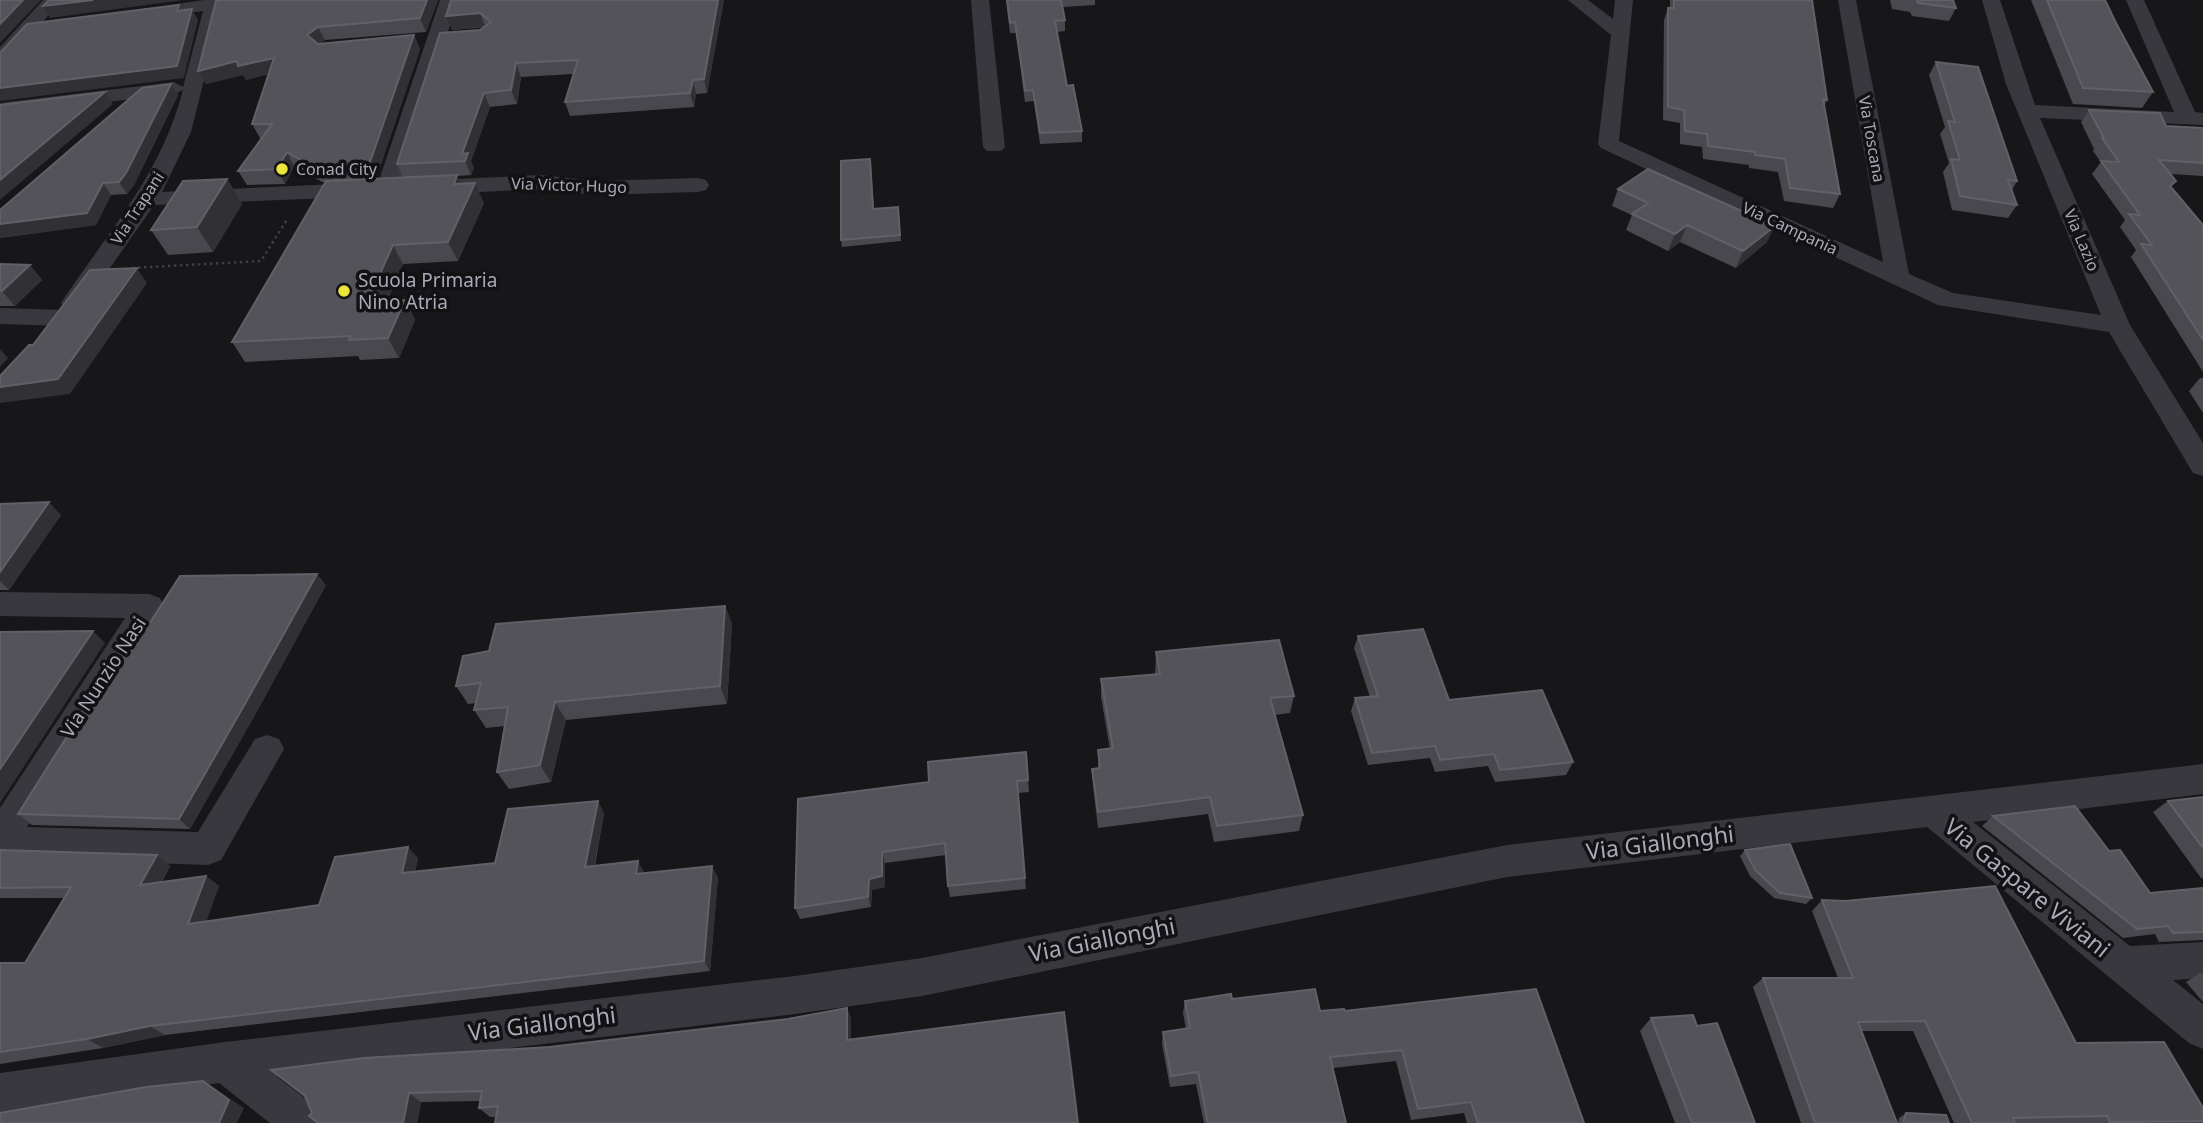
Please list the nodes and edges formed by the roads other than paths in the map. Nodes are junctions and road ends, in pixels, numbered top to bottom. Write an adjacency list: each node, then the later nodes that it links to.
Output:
1 (53, 0): 12 (street)
2 (449, 0): 15 (street)
3 (980, 0): 23 (street)
4 (1577, 0): 13 (street)
5 (1624, 0): 13 (street, Via Campania)
6 (1847, 0): 27 (street, Via Toscana)
7 (1991, 0): 20 (street, Via Lazio)
8 (2135, 0): 22 (street)
9 (214, 2): 10 (street); 17 (street, Via Trapani)
10 (119, 17)
11 (51, 25): 12 (street)
12 (24, 29): 16 (street)
13 (1620, 33): 27 (street, Via Campania)
14 (461, 38): 15 (street)
15 (429, 40): 25 (street)
16 (2, 52)
17 (195, 85): 18 (street); 26 (street, Via Trapani)
18 (142, 92): 19 (street); 21 (street)
19 (0, 109)
20 (2027, 111): 22 (street); 29 (street, Via Lazio)
21 (112, 119)
22 (2195, 119)
23 (994, 147)
24 (698, 185): 25 (street, Via Victor Hugo)
25 (387, 189): 26 (street, Via Victor Hugo)
26 (145, 199): 28 (street, Via Trapani)
27 (1898, 277): 29 (street, Via Campania)
28 (0, 316)
29 (2118, 325): 30 (street, Via Lazio)
30 (2203, 466)
31 (0, 604): 35 (street, Via Nunzio Nasi)
32 (267, 749): 35 (street)
33 (2203, 779): 34 (street, Via Giallonghi)
34 (1933, 811): 37 (street, Via Gaspare Viviani); 39 (street, Via Giallonghi)
35 (0, 840)
36 (2203, 960): 37 (street, Via Gaspare Viviani)
37 (2122, 965): 38 (street, Via Gaspare Viviani)
38 (2203, 1029)
39 (225, 1062): 40 (street, Via Giallonghi); 41 (street)
40 (0, 1093)
41 (303, 1123)

